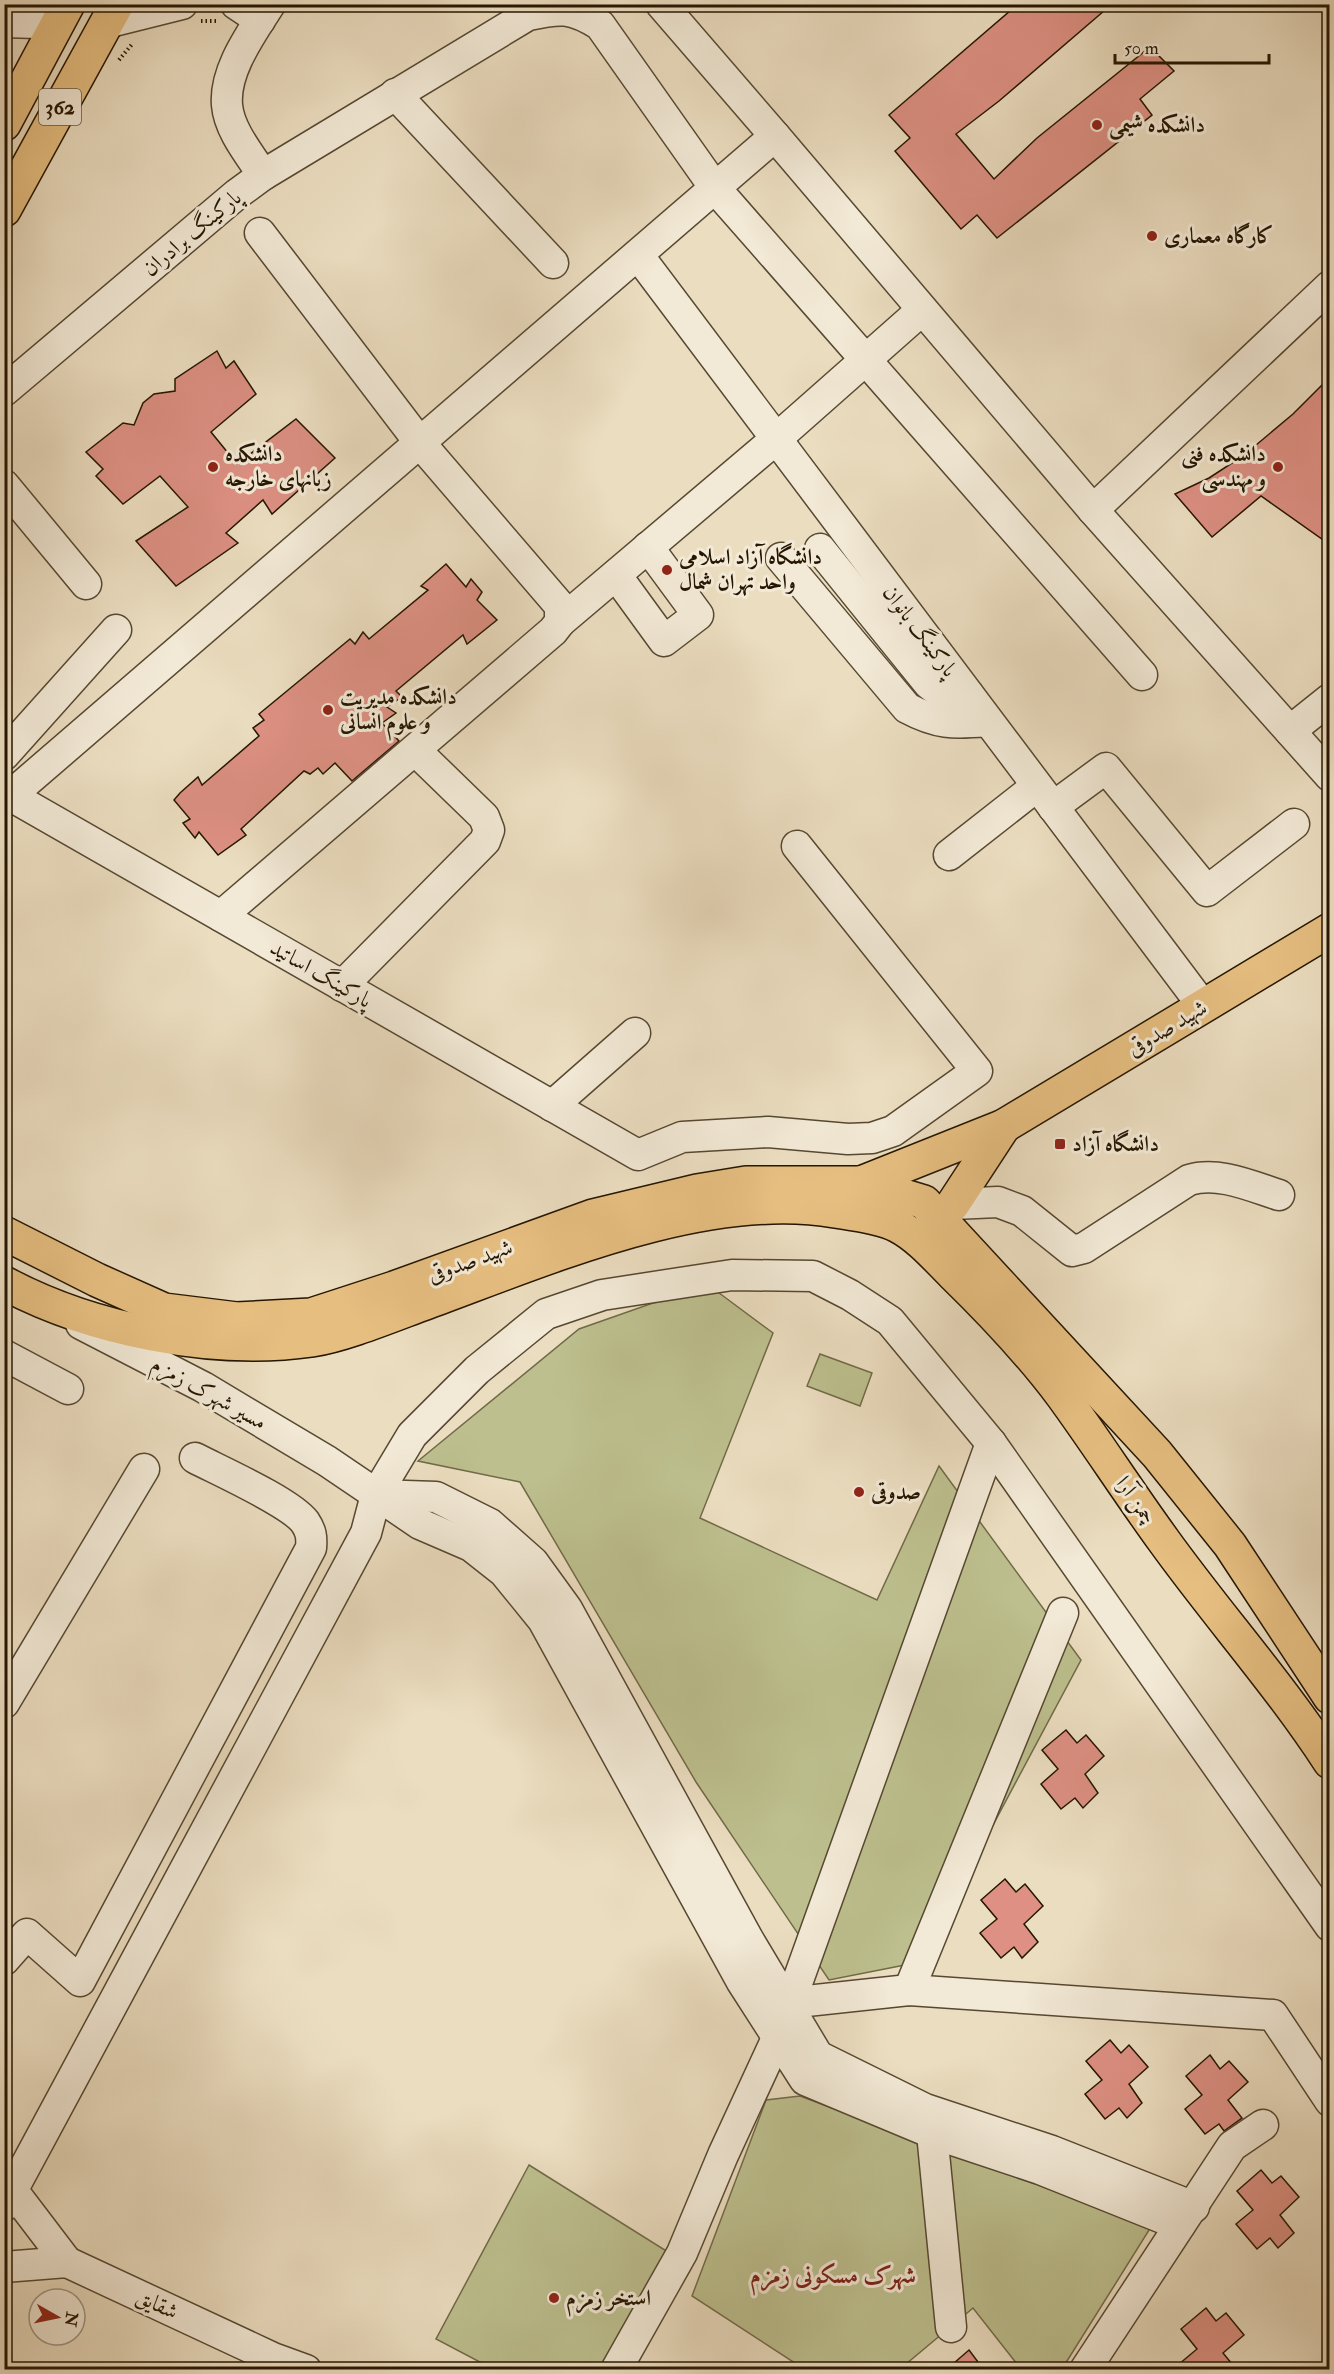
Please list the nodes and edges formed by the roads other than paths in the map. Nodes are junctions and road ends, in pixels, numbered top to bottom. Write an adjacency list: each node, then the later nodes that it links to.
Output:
1 (661, 4): 9 (street)
2 (62, 10): 6 (street); 8 (main road, 362)
3 (190, 13): 4 (street)
4 (111, 14): 12 (main road, 362)
5 (255, 15): 10 (street)
6 (4, 22)
7 (395, 94): 10 (street, پارکینگ برادران); 11 (street, پارکینگ برادران); 15 (street)
8 (4, 124)
9 (775, 136): 11 (street); 17 (street)
10 (263, 175): 19 (street, پارکینگ برادران)
11 (715, 188): 14 (street); 18 (street, پارکینگ برادران)
12 (4, 210)
13 (260, 233): 21 (street)
14 (638, 255): 20 (street, پارکینگ بانوان); 21 (street)
15 (554, 263)
16 (1329, 286): 23 (street)
17 (922, 310): 18 (street); 23 (street)
18 (865, 360): 20 (street); 31 (street, پارکینگ برادران)
19 (4, 392)
20 (776, 439): 24 (street); 32 (street, پارکینگ بانوان)
21 (420, 443): 29 (street); 39 (street)
22 (4, 485): 28 (street)
23 (1094, 510): 35 (street)
24 (648, 547): 27 (street); 27 (street)
25 (820, 549): 32 (street)
26 (781, 558): 34 (street)
27 (616, 575): 29 (street)
28 (86, 584)
29 (560, 622): 36 (street)
30 (116, 630): 37 (street)
31 (1142, 675)
32 (968, 694): 34 (street, پارکینگ بانوان)
33 (1329, 699): 35 (street)
34 (986, 721): 40 (street, پارکینگ بانوان)
35 (1290, 731): 38 (street)
36 (415, 750): 44 (street); 46 (street)
37 (4, 754)
38 (1329, 776)
39 (7, 794): 44 (street, پارکینگ اساتید)
40 (1045, 797): 41 (street); 43 (street); 47 (street, پارکینگ بانوان)
41 (1294, 824)
42 (797, 846): 49 (street, پارکینگ اساتید)
43 (949, 855)
44 (221, 916): 46 (street, پارکینگ اساتید)
45 (1329, 930): 47 (main road, شهید صدوقی)
46 (342, 986): 49 (street, پارکینگ اساتید)
47 (1203, 1006): 50 (main road, شهید صدوقی)
48 (635, 1033): 49 (street)
49 (552, 1106)
50 (1004, 1126): 51 (main road, شهید صدوقی); 53 (main road)
51 (861, 1183): 53 (main road, شهید صدوقی); 54 (main road, شهید صدوقی)
52 (1279, 1195): 53 (street)
53 (947, 1212): 66 (main road, چمن آرا)
54 (4, 1233)
55 (928, 1250): 58 (main road, شهید صدوقی); 67 (main road, چمن آرا)
56 (4, 1284): 57 (main road, شهید صدوقی)
57 (37, 1301): 58 (main road, شهید صدوقی); 60 (street, مسیر شهرک زمزم)
58 (182, 1339): 60 (street)
59 (4, 1355): 61 (street)
60 (163, 1368): 65 (street, مسیر شهرک زمزم)
61 (68, 1389)
62 (991, 1443): 65 (street); 74 (street); 77 (street)
63 (195, 1458): 75 (street)
64 (144, 1469): 72 (street)
65 (376, 1495): 77 (street); 78 (street, مسیر شهرک زمزم); 82 (street)
66 (1205, 1514): 67 (main road); 68 (main road, چمن آرا)
67 (1164, 1541): 70 (main road, چمن آرا)
68 (1263, 1595): 70 (main road); 71 (main road, چمن آرا)
69 (1063, 1613): 76 (street)
70 (1226, 1623): 73 (main road, چمن آرا)
71 (1329, 1697)
72 (4, 1703)
73 (1329, 1762)
74 (1329, 1926)
75 (6, 1956)
76 (909, 1990): 77 (street); 79 (street)
77 (788, 2003): 78 (street); 80 (street)
78 (778, 2036): 80 (street, مسیر شهرک زمزم); 88 (street)
79 (1329, 2101)
80 (928, 2121): 83 (street); 86 (street)
81 (1263, 2125): 83 (street)
82 (9, 2198): 84 (street)
83 (1187, 2216): 89 (street)
84 (67, 2262): 85 (street, شقایق); 87 (street, شقایق)
85 (4, 2266)
86 (951, 2327)
87 (306, 2370)
88 (616, 2370)
89 (1085, 2370)

